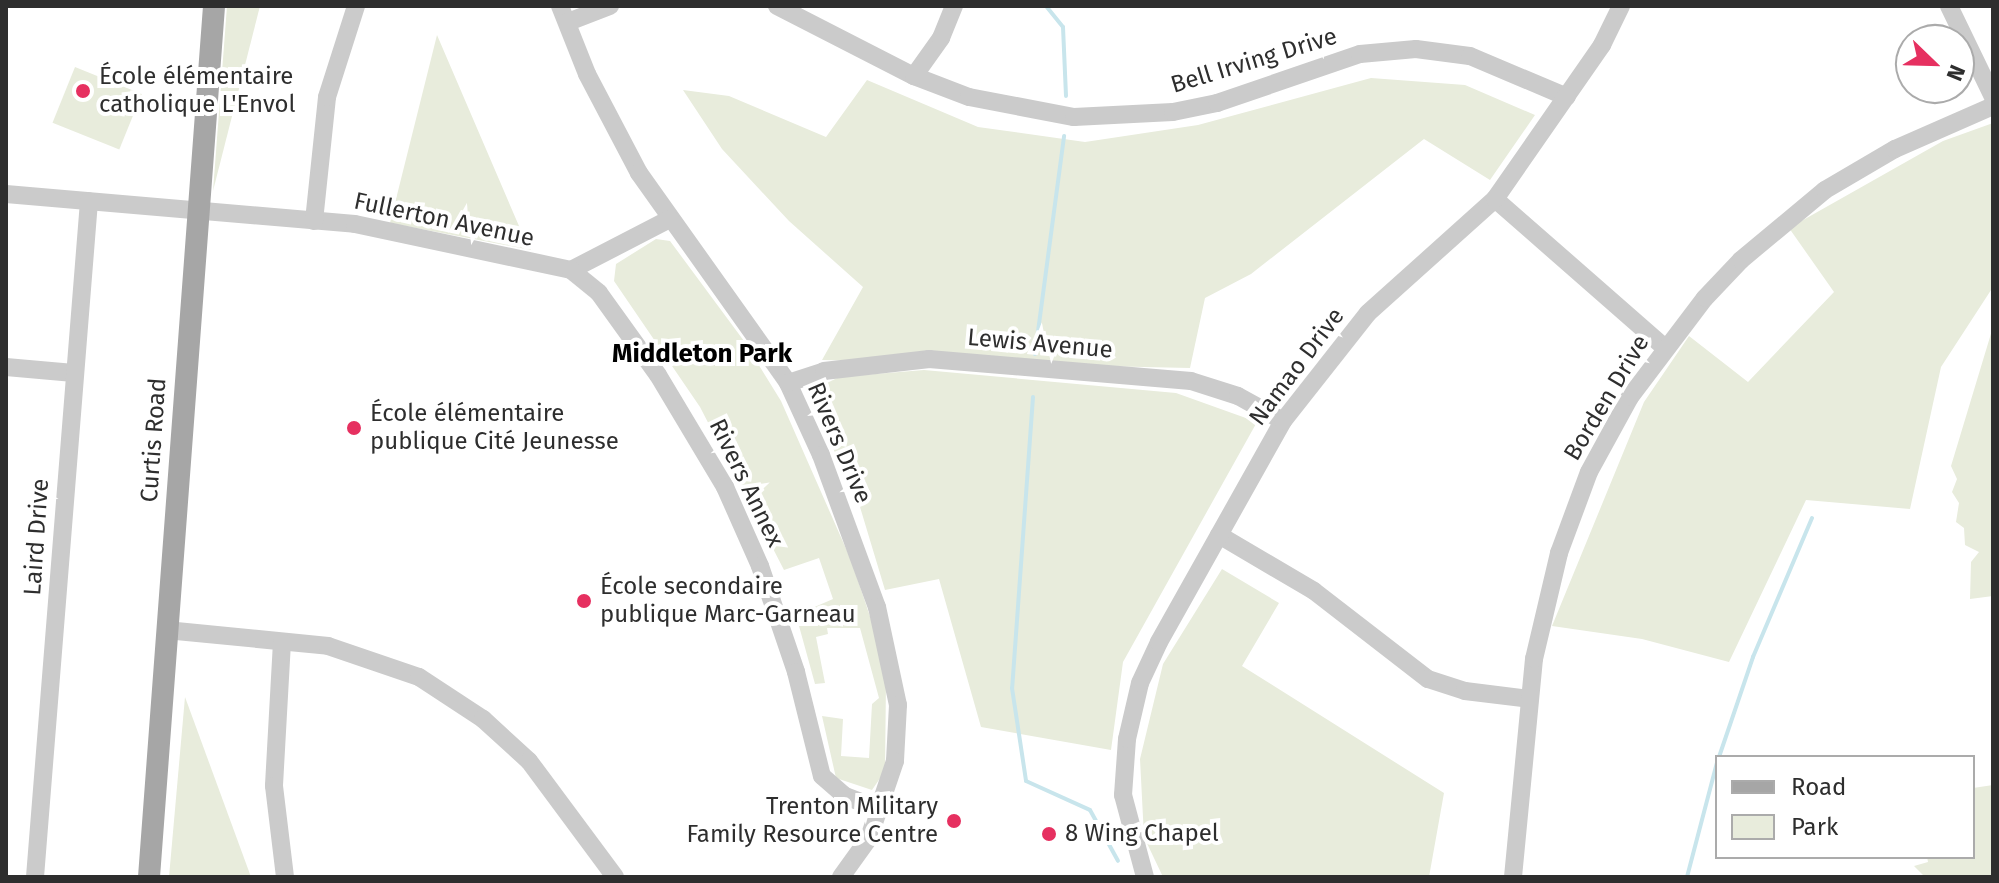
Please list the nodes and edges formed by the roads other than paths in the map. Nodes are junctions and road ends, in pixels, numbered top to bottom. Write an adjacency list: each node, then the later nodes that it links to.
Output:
1 (214, 6): 16 (main road, Curtis Road)
2 (356, 6): 18 (street)
3 (610, 6): 8 (street)
4 (777, 6): 9 (street, Bell Irving Drive)
5 (954, 6): 9 (street)
6 (1621, 6): 10 (street, Namao Drive)
7 (1949, 6): 11 (street)
8 (564, 14): 17 (street, Rivers Drive)
9 (914, 76): 10 (street, Bell Irving Drive)
10 (1567, 97): 14 (street, Namao Drive)
11 (1993, 97)
12 (1993, 106): 20 (street, Borden Drive)
13 (6, 194): 15 (street, Fullerton Avenue)
14 (1495, 199): 20 (street); 24 (street, Namao Drive)
15 (89, 201): 16 (street, Fullerton Avenue); 22 (street, Laird Drive)
16 (196, 211): 18 (street, Fullerton Avenue); 26 (main road, Curtis Road)
17 (670, 219): 19 (street); 23 (street, Rivers Drive)
18 (314, 221): 19 (street, Fullerton Avenue)
19 (571, 270): 29 (street, Rivers Annex)
20 (1664, 347): 28 (street, Borden Drive)
21 (6, 367): 22 (street)
22 (74, 373): 31 (street, Laird Drive)
23 (788, 383): 24 (street, Lewis Avenue); 29 (street, Rivers Drive)
24 (1283, 421): 25 (street, Namao Drive)
25 (1219, 535): 28 (street); 30 (street, Namao Drive)
26 (166, 630): 27 (street); 32 (main road, Curtis Road)
27 (282, 642): 33 (street); 34 (street)
28 (1530, 699): 36 (street, Borden Drive)
29 (881, 810): 35 (street, Rivers Drive)
30 (1142, 871)
31 (35, 877)
32 (149, 877)
33 (285, 877)
34 (615, 877)
35 (841, 877)
36 (1513, 877)

